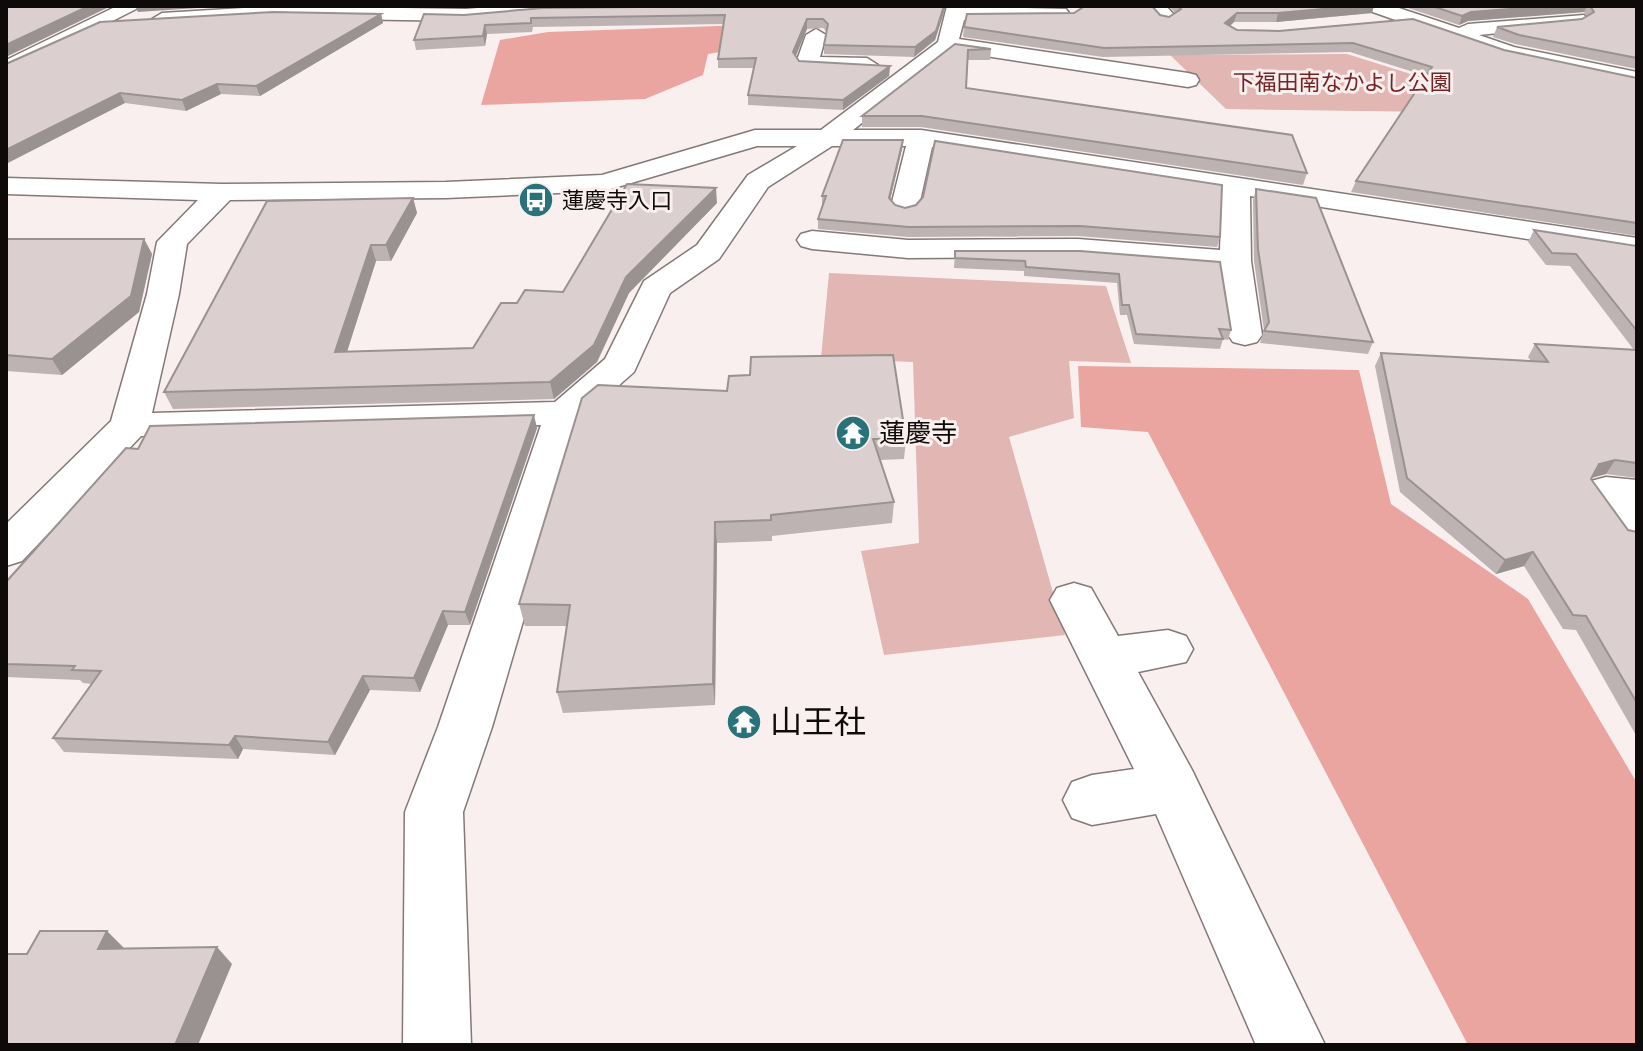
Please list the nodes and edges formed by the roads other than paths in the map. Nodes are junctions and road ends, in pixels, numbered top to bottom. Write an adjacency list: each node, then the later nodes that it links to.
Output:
1 (132, 6): 11 (street)
2 (596, 6): 3 (street); 8 (street)
3 (693, 6): 4 (street)
4 (737, 6)
5 (356, 10): 8 (street); 11 (street)
6 (957, 10): 7 (street); 15 (street)
7 (1073, 13)
8 (411, 14): 13 (street)
9 (1370, 15): 12 (street)
10 (1577, 19): 12 (street)
11 (104, 22): 17 (street)
12 (1448, 32): 18 (street)
13 (410, 35)
14 (816, 35): 16 (street)
15 (948, 44): 16 (street); 19 (street)
16 (918, 67): 20 (street)
17 (6, 68)
18 (1637, 79)
19 (1188, 80)
20 (827, 138): 21 (street); 24 (street); 30 (street)
21 (921, 138): 22 (street); 25 (street)
22 (1236, 185): 27 (street); 28 (street)
23 (6, 186): 24 (street)
24 (222, 192): 31 (street)
25 (905, 206)
26 (812, 240): 28 (street)
27 (1637, 247)
28 (1235, 261): 29 (street)
29 (1245, 335)
30 (565, 413): 31 (street); 40 (street)
31 (130, 425): 34 (street)
32 (1637, 494): 33 (street)
33 (1637, 531)
34 (6, 550)
35 (1074, 600): 37 (street)
36 (1168, 649): 37 (street)
37 (1104, 657): 38 (street)
38 (1172, 787): 39 (street); 41 (street)
39 (1092, 800)
40 (437, 1045)
41 (1291, 1045)

